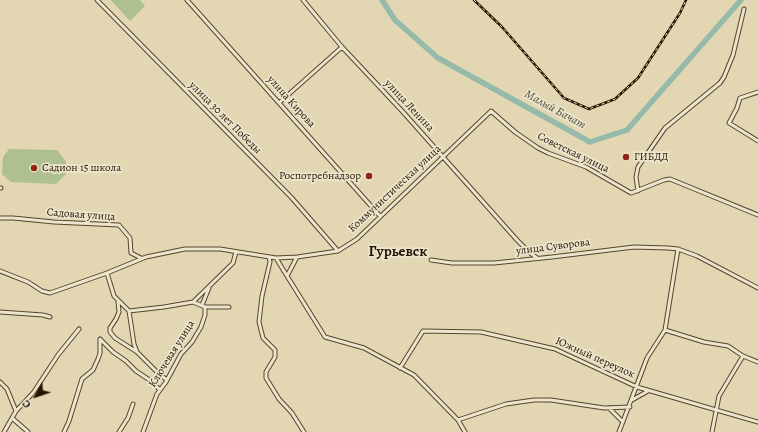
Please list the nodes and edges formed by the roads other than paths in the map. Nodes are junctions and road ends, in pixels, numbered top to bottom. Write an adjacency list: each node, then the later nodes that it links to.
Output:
1 (97, 0): 16 (street, улица 30 лет Победы)
2 (187, 0): 7 (street, улица Кирова)
3 (303, 0): 5 (street, улица Ленина)
4 (744, 9): 11 (street)
5 (342, 47): 7 (street); 10 (street, улица Ленина)
6 (758, 93): 9 (street)
7 (280, 102): 13 (street, улица Кирова)
8 (491, 111): 10 (street, Коммунистическая улица); 11 (street, Советская улица)
9 (758, 141)
10 (443, 157): 13 (street, Коммунистическая улица); 21 (street, улица Ленина)
11 (638, 191): 12 (street)
12 (758, 215)
13 (380, 216): 16 (street, Коммунистическая улица)
14 (0, 218): 22 (street, Садовая улица)
15 (678, 249): 21 (street, улица Суворова); 28 (street); 37 (street)
16 (338, 251): 19 (street, Коммунистическая улица)
17 (236, 252): 18 (street, Коммунистическая улица); 22 (street, Коммунистическая улица); 27 (street)
18 (269, 257): 20 (street, Коммунистическая улица); 62 (street)
19 (297, 257): 20 (street, Коммунистическая улица); 26 (street)
20 (276, 258): 26 (street)
21 (537, 258): 23 (street, улица Суворова)
22 (141, 259): 25 (street, Коммунистическая улица)
23 (431, 260)
24 (0, 270): 25 (street, Коммунистическая улица)
25 (107, 273): 29 (street)
26 (287, 276): 41 (street)
27 (209, 286): 30 (street); 31 (street, Ключевая улица)
28 (758, 288)
29 (117, 300): 33 (street); 38 (street)
30 (193, 302): 31 (street); 33 (street)
31 (204, 306): 32 (street); 42 (street, Ключевая улица)
32 (229, 307)
33 (129, 311): 38 (street)
34 (0, 312): 35 (street)
35 (50, 317)
36 (79, 329): 52 (street)
37 (665, 330): 39 (street); 44 (street)
38 (137, 352): 42 (street)
39 (743, 356): 40 (street); 51 (street)
40 (758, 362)
41 (400, 368): 44 (street, Южный переулок); 54 (street)
42 (168, 380): 45 (street, Ключевая улица)
43 (0, 382): 52 (street)
44 (637, 387): 46 (street); 47 (street)
45 (160, 390): 59 (street); 61 (street, Ключевая улица)
46 (648, 391): 47 (street); 51 (street)
47 (632, 400): 49 (street)
48 (133, 404): 60 (street)
49 (630, 407): 50 (street); 55 (street)
50 (609, 408): 54 (street); 55 (street)
51 (716, 409): 56 (street); 65 (street)
52 (16, 411): 53 (street)
53 (12, 418): 57 (street); 58 (street)
54 (458, 420): 63 (street)
55 (623, 422): 64 (street)
56 (758, 422)
57 (4, 432)
58 (28, 432)
59 (64, 432)
60 (119, 432)
61 (143, 432)
62 (304, 432)
63 (465, 432)
64 (619, 432)
65 (712, 432)

